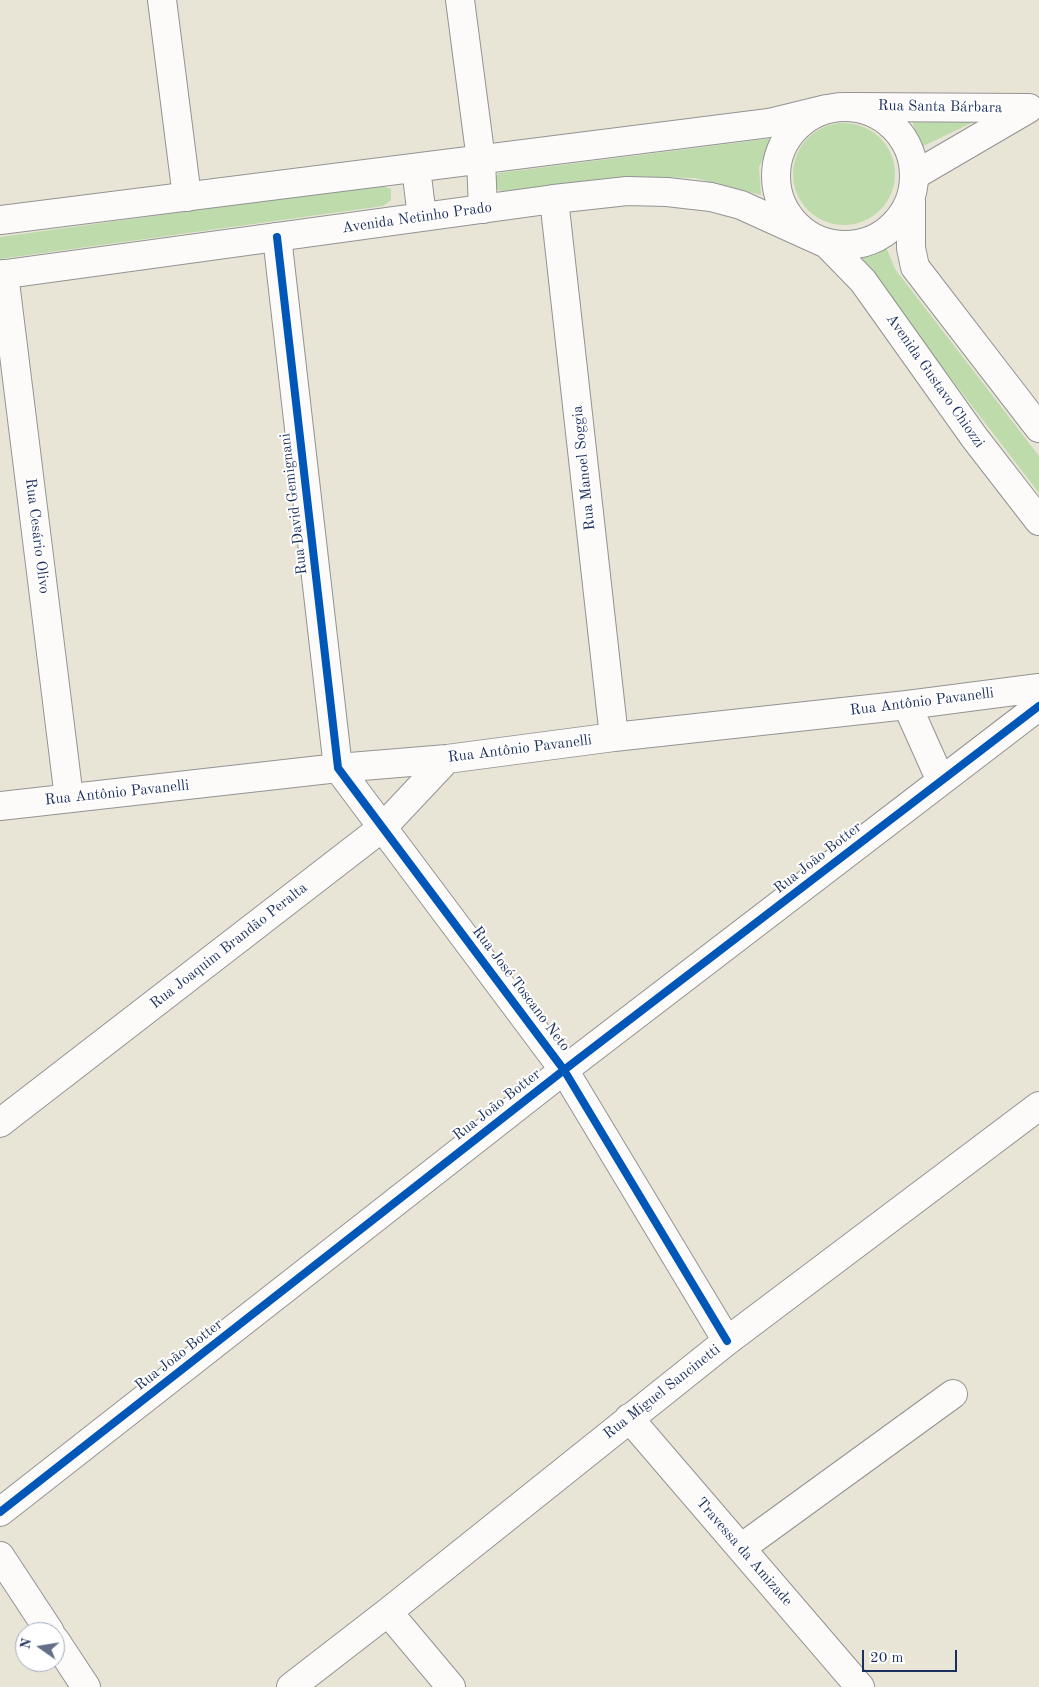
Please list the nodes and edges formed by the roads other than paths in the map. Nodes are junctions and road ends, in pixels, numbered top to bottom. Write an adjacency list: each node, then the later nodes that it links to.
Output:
1 (162, 0): 8 (street)
2 (460, 0): 5 (street)
3 (1034, 107): 4 (street, Rua Santa Bárbara); 7 (street, Rua Santa Bárbara)
4 (838, 108): 5 (street); 7 (street); 14 (street)
5 (481, 160): 6 (street); 10 (street)
6 (416, 168): 8 (street); 11 (street)
7 (913, 188): 14 (street); 16 (street)
8 (187, 197): 12 (street)
9 (554, 199): 10 (street, Avenida Netinho Prado); 14 (street, Avenida Netinho Prado); 21 (street, Rua Manoel Soggia)
10 (483, 209): 11 (street, Avenida Netinho Prado)
11 (422, 217): 13 (street, Avenida Netinho Prado)
12 (0, 220)
13 (276, 237): 15 (street, Avenida Netinho Prado); 23 (street, Rua David Gemignani)
14 (827, 244): 17 (street, Avenida Gustavo Chiozzi)
15 (2, 274): 25 (street, Rua Cesário Olivo)
16 (1039, 428)
17 (1039, 521)
18 (1039, 688): 19 (street, Rua Antônio Pavanelli)
19 (907, 704): 21 (street, Rua Antônio Pavanelli); 24 (street)
20 (1039, 706): 24 (street, Rua João Botter)
21 (614, 737): 22 (street, Rua Antônio Pavanelli)
22 (448, 759): 23 (street, Rua Antônio Pavanelli); 27 (street, Rua Joaquim Brandão Peralta)
23 (338, 768): 25 (street, Rua Antônio Pavanelli); 27 (street, Rua José Toscano Neto)
24 (941, 781): 28 (street, Rua João Botter)
25 (69, 798): 26 (street, Rua Antônio Pavanelli)
26 (0, 806)
27 (383, 827): 28 (street, Rua José Toscano Neto); 30 (street, Rua Joaquim Brandão Peralta)
28 (564, 1070): 31 (street, Rua José Toscano Neto); 34 (street, Rua João Botter)
29 (1039, 1106): 31 (street, Rua Miguel Sancinetti)
30 (0, 1123)
31 (727, 1341): 33 (street, Rua Miguel Sancinetti)
32 (953, 1394): 35 (street)
33 (629, 1418): 35 (street, Travessa da Amizade); 37 (street, Rua Miguel Sancinetti)
34 (0, 1512)
35 (741, 1548): 43 (street, Travessa da Amizade)
36 (0, 1556): 38 (street)
37 (388, 1612): 41 (street, Rua Miguel Sancinetti); 42 (street)
38 (43, 1622)
39 (65, 1655): 40 (street)
40 (86, 1687)
41 (291, 1687)
42 (451, 1687)
43 (860, 1687)

